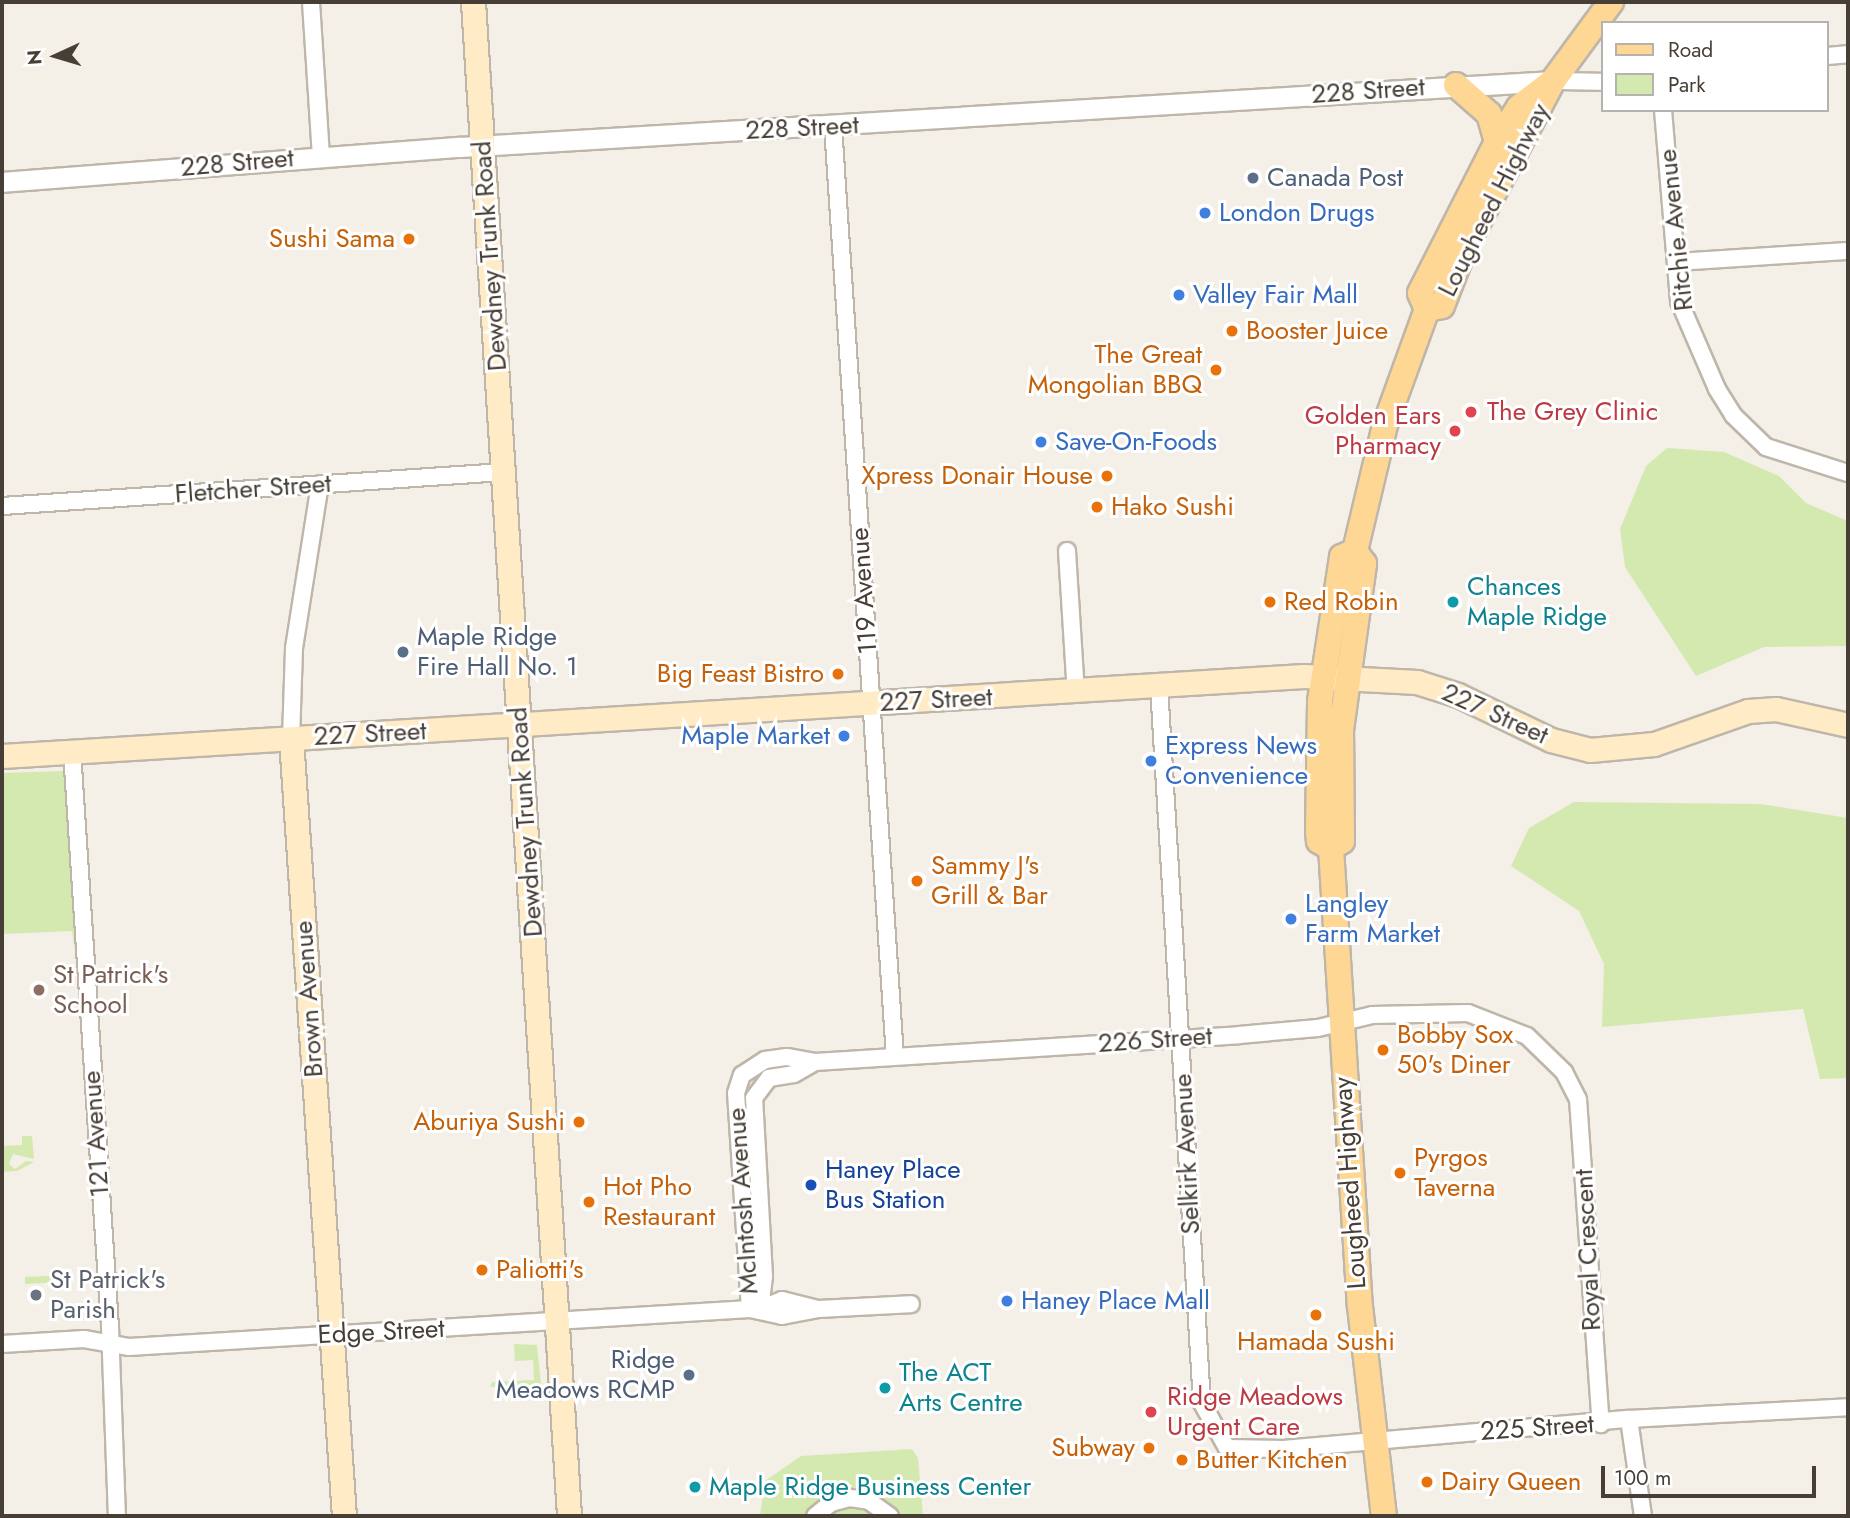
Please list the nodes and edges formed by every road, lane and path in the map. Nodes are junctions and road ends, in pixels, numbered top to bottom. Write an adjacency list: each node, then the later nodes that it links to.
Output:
1 (311, 2): 13 (street)
2 (473, 2): 12 (main road, Dewdney Trunk Road)
3 (1610, 10): 6 (main road, Lougheed Highway)
4 (1848, 54): 5 (street)
5 (1829, 56)
6 (1553, 82): 7 (street, 228 Street); 8 (street, 228 Street); 11 (main road, Lougheed Highway); 17 (main road, Lougheed Highway)
7 (1602, 82)
8 (1456, 85): 10 (street, 228 Street); 11 (main road)
9 (1663, 112): 16 (street, Ritchie Avenue)
10 (833, 126): 12 (street, 228 Street); 26 (street, 119 Avenue)
11 (1497, 142): 17 (main road, Lougheed Highway)
12 (483, 145): 13 (street, 228 Street); 18 (main road, Dewdney Trunk Road)
13 (321, 156): 14 (street, 228 Street)
14 (2, 181)
15 (1848, 251): 16 (street)
16 (1677, 262): 19 (street, Ritchie Avenue)
17 (1427, 309): 23 (main road, Lougheed Highway)
18 (503, 472): 20 (street, Fletcher Street); 27 (main road, Dewdney Trunk Road)
19 (1848, 473)
20 (320, 484): 21 (street, Fletcher Street); 29 (street, Brown Avenue)
21 (2, 506)
22 (1067, 551): 25 (street)
23 (1336, 676): 24 (main road, 227 Street); 28 (main road, 227 Street); 32 (main road, Lougheed Highway)
24 (1159, 686): 25 (main road, 227 Street); 33 (street, Selkirk Avenue)
25 (1076, 692): 26 (main road, 227 Street)
26 (873, 704): 27 (main road, 227 Street); 34 (street, 119 Avenue)
27 (520, 724): 29 (main road, 227 Street); 40 (main road, Dewdney Trunk Road)
28 (1848, 725)
29 (291, 739): 30 (main road, 227 Street); 41 (main road, Brown Avenue)
30 (72, 752): 31 (main road, 227 Street); 43 (street, 121 Avenue)
31 (2, 756)
32 (1340, 1022): 33 (street, 226 Street); 36 (street, 226 Street); 47 (main road, Lougheed Highway)
33 (1180, 1038): 34 (street, 226 Street); 48 (street, Selkirk Avenue)
34 (895, 1056): 35 (street, 226 Street)
35 (816, 1062): 37 (street, 226 Street); 39 (street)
36 (1569, 1079): 46 (street, Royal Crescent)
37 (736, 1093): 39 (street, McIntosh Avenue)
38 (911, 1304): 39 (street, Edge Street)
39 (755, 1309): 40 (street, Edge Street)
40 (558, 1322): 41 (street, Edge Street); 51 (main road, Dewdney Trunk Road)
41 (330, 1335): 43 (street, Edge Street); 50 (main road, Brown Avenue)
42 (2, 1344): 43 (street, Edge Street)
43 (107, 1346): 49 (street, 121 Avenue)
44 (1848, 1407): 45 (street, 225 Street)
45 (1629, 1419): 46 (street, 225 Street); 55 (street)
46 (1601, 1424): 47 (street, 225 Street)
47 (1374, 1441): 48 (street, 225 Street); 54 (main road, Lougheed Highway)
48 (1227, 1448)
49 (117, 1516)
50 (344, 1516)
51 (569, 1516)
52 (815, 1516): 53 (street)
53 (890, 1516)
54 (1384, 1516)
55 (1643, 1516)

